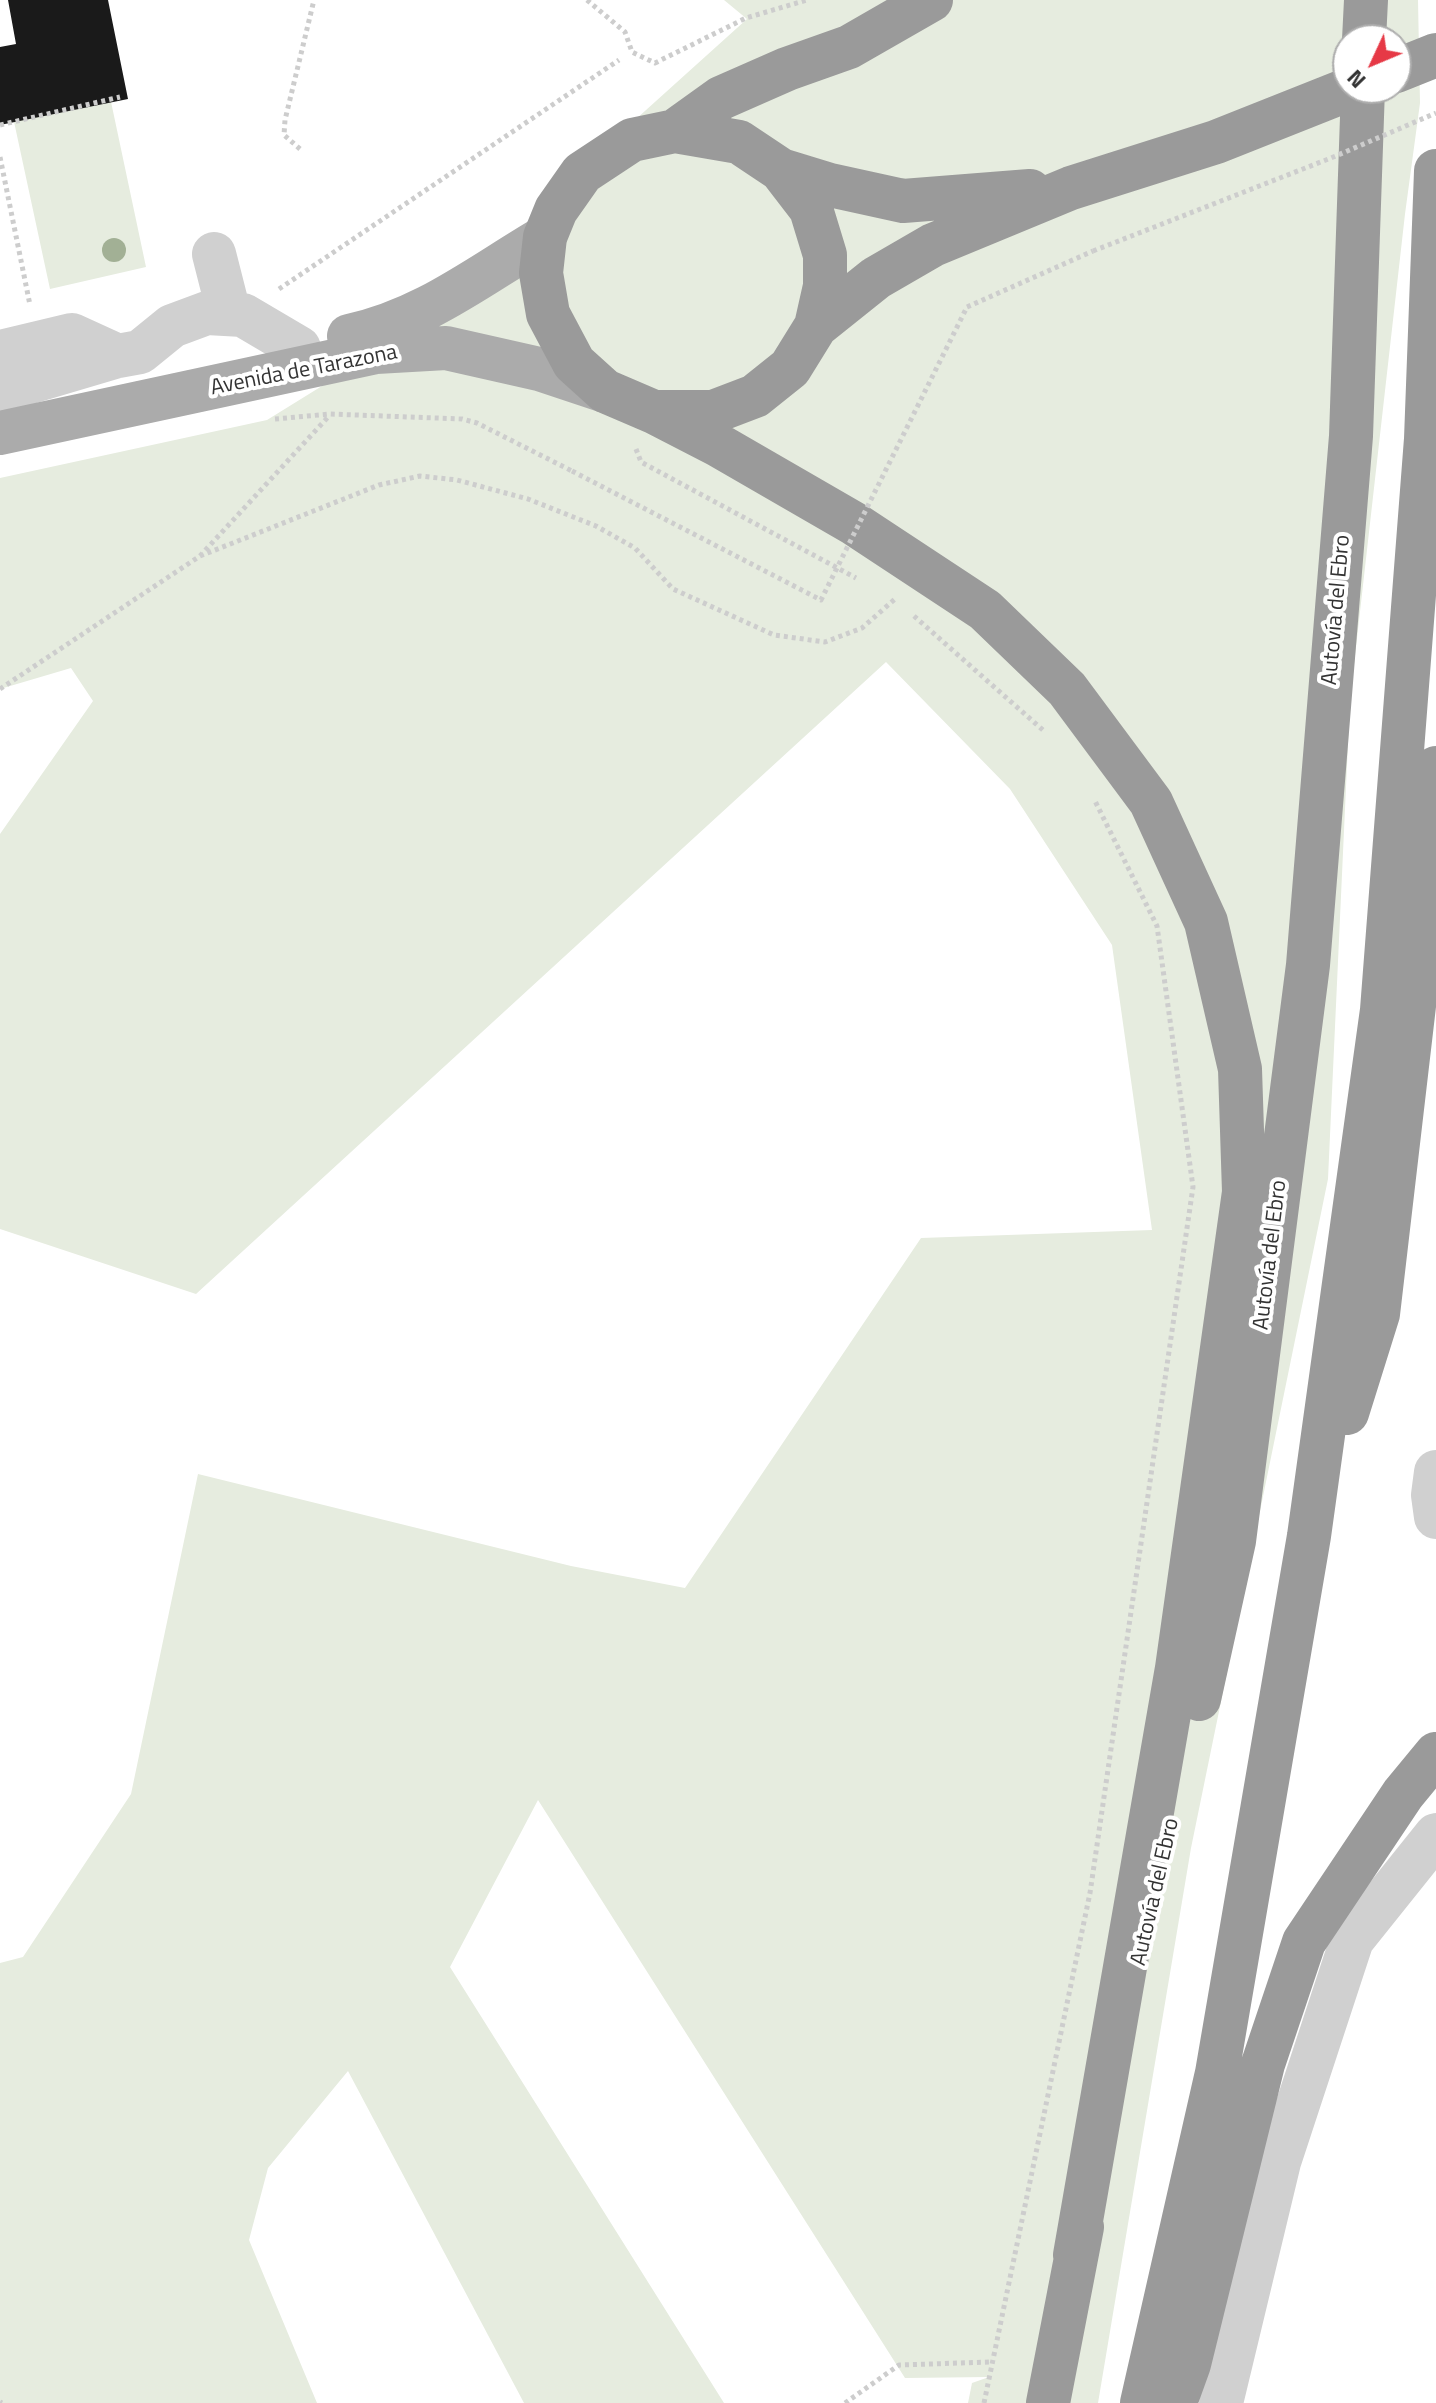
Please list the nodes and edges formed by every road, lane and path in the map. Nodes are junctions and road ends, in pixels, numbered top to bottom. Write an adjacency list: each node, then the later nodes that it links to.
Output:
1 (314, 0): 16 (path)
2 (587, 0): 3 (path)
3 (807, 0)
4 (931, 0): 15 (highway)
5 (1366, 0): 6 (highway)
6 (1365, 24)
7 (1436, 55): 9 (highway)
8 (619, 60): 23 (path)
9 (1412, 65)
10 (1332, 96): 20 (highway)
11 (120, 97): 14 (path)
12 (1362, 104): 50 (highway, Autovía del Ebro)
13 (1436, 113): 32 (path, bridge)
14 (0, 125)
15 (675, 131): 18 (highway); 21 (highway)
16 (300, 149)
17 (0, 157): 22 (path)
18 (781, 170): 20 (highway); 25 (highway)
19 (1436, 171): 47 (highway)
20 (1071, 188): 25 (highway)
21 (545, 237): 26 (main road, Avenida de Tarazona); 30 (highway)
22 (30, 307)
23 (236, 314): 24 (lane); 24 (lane); 26 (lane, Avenida de Tarazona)
24 (182, 323): 28 (lane)
25 (816, 326): 30 (highway)
26 (299, 348): 31 (main road, Avenida de Tarazona)
27 (0, 352): 28 (lane)
28 (118, 356): 29 (lane)
29 (0, 391)
30 (626, 400): 34 (main road, Avenida de Tarazona); 36 (path); 50 (highway)
31 (0, 413)
32 (330, 414): 33 (path); 35 (path)
33 (267, 420)
34 (0, 433)
35 (200, 556): 37 (path); 39 (path)
36 (869, 585)
37 (882, 592)
38 (907, 610): 40 (path)
39 (1, 690)
40 (1049, 736)
41 (1436, 768): 44 (highway)
42 (1094, 799): 51 (path)
43 (1436, 910): 44 (highway)
44 (1417, 980): 47 (highway)
45 (1436, 1472): 46 (lane)
46 (1436, 1517)
47 (1309, 1536): 55 (highway)
48 (1436, 1754): 56 (highway)
49 (1436, 1835): 57 (lane)
50 (1075, 2255): 54 (highway, Autovía del Ebro)
51 (991, 2362): 52 (path); 53 (path)
52 (845, 2403)
53 (984, 2403)
54 (1048, 2403)
55 (1142, 2403)
56 (1175, 2403)
57 (1221, 2403)

